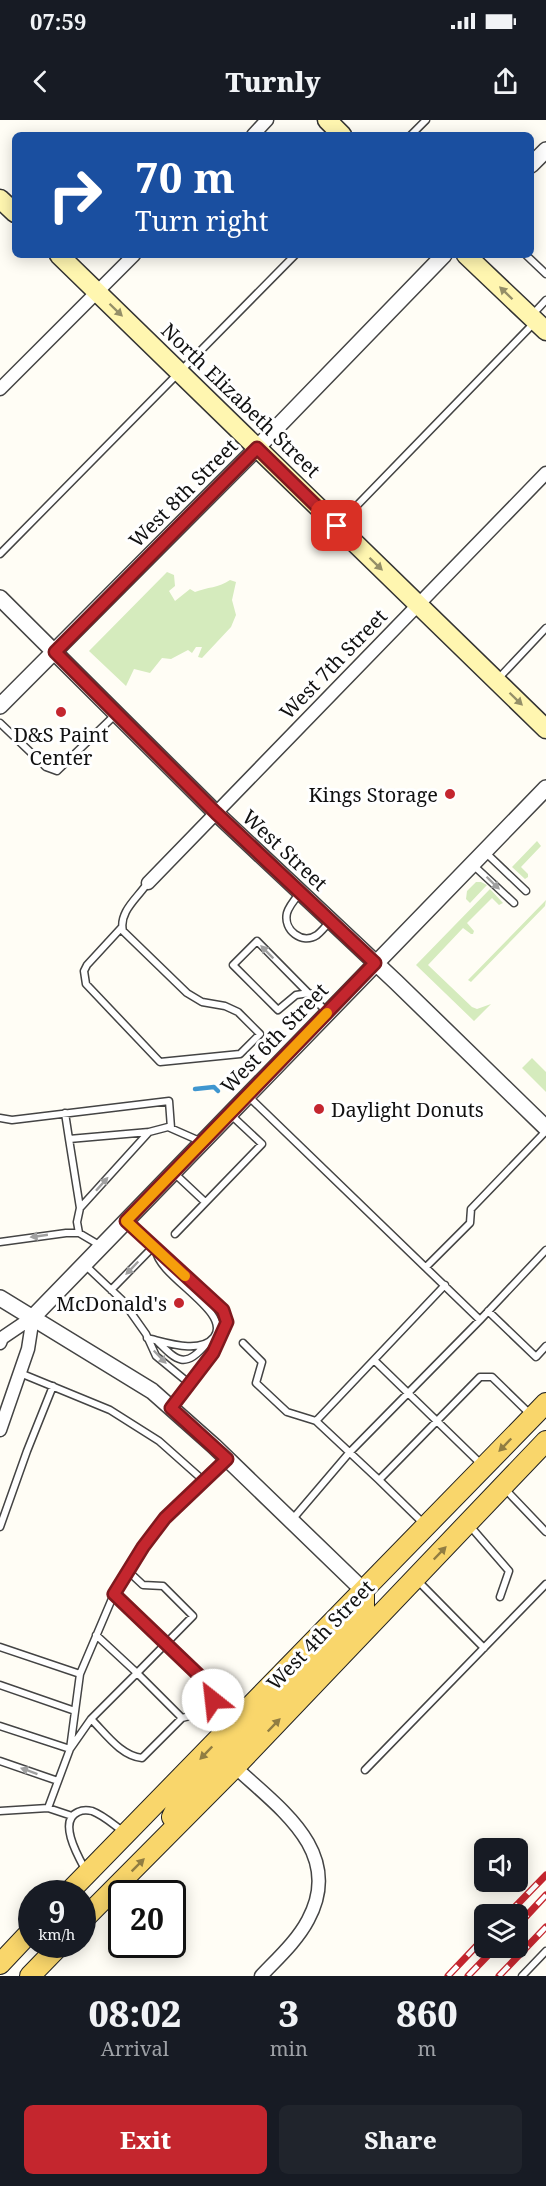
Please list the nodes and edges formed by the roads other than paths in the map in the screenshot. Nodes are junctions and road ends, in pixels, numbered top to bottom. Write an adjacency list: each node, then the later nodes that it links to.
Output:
1 (267, 120): 4 (street)
2 (327, 120): 5 (main road)
3 (426, 120): 6 (lane)
4 (256, 132)
5 (339, 132)
6 (414, 132)
7 (545, 152): 8 (street)
8 (534, 162)
9 (0, 199): 10 (main road)
10 (12, 210)
11 (62, 258): 18 (main road, North Elizabeth Street)
12 (131, 258): 18 (street)
13 (292, 258): 21 (lane)
14 (441, 258): 23 (street, West 8th Street)
15 (469, 258): 20 (main road, one-way to 15)
16 (529, 258): 17 (lane)
17 (546, 274)
18 (98, 292): 21 (main road, North Elizabeth Street, one-way to 21); 22 (street)
19 (546, 300): 20 (lane)
20 (538, 323): 25 (lane)
21 (179, 371): 23 (main road, North Elizabeth Street); 26 (lane)
22 (0, 389)
23 (257, 448): 25 (main road, North Elizabeth Street); 30 (street, West 8th Street)
24 (546, 473): 28 (street, West 7th Street)
25 (337, 526): 28 (main road, North Elizabeth Street, one-way to 28)
26 (0, 554)
27 (0, 598): 30 (street, West Street)
28 (418, 605): 31 (main road, North Elizabeth Street); 37 (street, West 7th Street)
29 (546, 628): 31 (lane)
30 (55, 652): 32 (street, West 8th Street); 33 (street, West Street)
31 (496, 680): 35 (main road, North Elizabeth Street, one-way to 35)
32 (0, 706)
33 (117, 713): 34 (lane); 37 (street, West Street)
34 (0, 723)
35 (546, 729)
36 (546, 788): 38 (street, West 6th Street)
37 (216, 813): 40 (street, West 7th Street); 42 (street, West Street)
38 (484, 851): 39 (street, West 6th Street); 41 (lane)
39 (472, 863): 43 (lane, one-way to 43); 46 (street, West 6th Street)
40 (147, 881): 45 (lane)
41 (526, 891)
42 (300, 893): 44 (street, West Street); 44 (lane)
43 (514, 903)
44 (330, 921): 46 (street, West Street)
45 (122, 927): 45 (lane)
46 (375, 963): 48 (street, West 6th Street); 54 (street, West Street)
47 (309, 993): 47 (lane, one-way to 47); 48 (lane)
48 (328, 1012): 49 (street, West 6th Street)
49 (247, 1095): 51 (street, West 6th Street); 69 (lane)
50 (65, 1113): 52 (lane); 53 (lane); 56 (lane)
51 (230, 1113): 57 (street, West 6th Street); 59 (lane)
52 (0, 1118)
53 (171, 1128): 55 (lane); 57 (lane)
54 (546, 1130): 69 (lane)
55 (149, 1132): 56 (lane); 60 (lane, one-way to 55)
56 (69, 1139): 60 (lane)
57 (202, 1142): 58 (street, West 6th Street)
58 (173, 1172): 59 (lane); 61 (street, West 6th Street)
59 (205, 1202): 63 (lane)
60 (80, 1208): 62 (lane)
61 (126, 1221): 65 (street, West 6th Street); 66 (lane)
62 (78, 1233): 64 (lane, one-way to 64); 65 (lane)
63 (175, 1234)
64 (0, 1242)
65 (102, 1246): 68 (street, West 6th Street)
66 (154, 1248): 71 (lane, one-way to 71); 80 (lane); 84 (lane)
67 (546, 1250): 73 (lane)
68 (84, 1264): 71 (lane); 74 (street, West 6th Street)
69 (426, 1268): 70 (lane)
70 (445, 1286): 75 (lane); 82 (lane)
71 (111, 1290): 76 (lane)
72 (0, 1298): 74 (street)
73 (488, 1311): 75 (lane); 81 (lane)
74 (33, 1317): 78 (street); 83 (street); 87 (street)
75 (480, 1320): 86 (lane)
76 (147, 1338): 77 (lane); 84 (lane, one-way to 84)
77 (157, 1340): 80 (lane); 80 (lane)
78 (0, 1343)
79 (243, 1343): 89 (lane)
80 (206, 1344)
81 (546, 1346)
82 (374, 1360): 86 (lane); 89 (lane)
83 (20, 1372): 85 (lane); 91 (street)
84 (190, 1384): 87 (lane)
85 (53, 1386): 97 (lane); 102 (lane)
86 (409, 1393): 90 (lane); 93 (lane)
87 (171, 1408): 94 (street)
88 (539, 1410): 90 (lane); 95 (main road, West 4th Street, one-way to 95)
89 (316, 1421): 93 (lane)
90 (438, 1422): 95 (lane); 96 (lane)
91 (0, 1430)
92 (546, 1441): 98 (main road, West 4th Street)
93 (349, 1453): 96 (lane); 99 (lane)
94 (227, 1459): 97 (lane); 99 (street)
95 (484, 1467): 101 (main road, West 4th Street)
96 (379, 1480): 101 (lane)
97 (204, 1481): 104 (lane)
98 (502, 1487): 100 (main road, West 4th Street); 103 (lane)
99 (291, 1521): 107 (street)
100 (468, 1523): 105 (main road, West 4th Street, one-way to 100); 109 (lane)
101 (426, 1526): 107 (main road, West 4th Street)
102 (0, 1527)
103 (546, 1532)
104 (128, 1571): 108 (lane); 111 (lane)
105 (416, 1578): 113 (lane); 125 (main road, West 4th Street, one-way to 105)
106 (546, 1584): 113 (lane)
107 (364, 1591): 122 (main road, West 4th Street); 132 (main road)
108 (114, 1594): 110 (lane); 111 (lane)
109 (500, 1597)
110 (96, 1635): 114 (lane); 115 (lane)
111 (166, 1643): 114 (lane); 118 (lane)
112 (0, 1647): 115 (lane)
113 (484, 1648): 126 (lane)
114 (137, 1673): 119 (lane); 120 (lane)
115 (80, 1674): 117 (lane)
116 (0, 1685): 117 (lane)
117 (75, 1711): 123 (lane)
118 (201, 1713): 119 (lane); 122 (lane)
119 (182, 1718): 120 (lane)
120 (91, 1719): 123 (lane)
121 (0, 1726): 123 (lane)
122 (224, 1734): 131 (main road, West 4th Street, one-way to 131)
123 (70, 1749): 127 (lane)
124 (0, 1761): 127 (lane, one-way to 124)
125 (235, 1767): 132 (main road, West 4th Street); 141 (street)
126 (365, 1770)
127 (58, 1781): 128 (lane)
128 (48, 1808): 129 (lane); 130 (lane)
129 (0, 1811)
130 (72, 1816): 131 (lane); 133 (lane)
131 (127, 1833): 133 (main road, West 4th Street)
132 (156, 1846): 135 (main road, West 4th Street, one-way to 132)
133 (87, 1874): 134 (main road, West 4th Street)
134 (81, 1880)
135 (96, 1908)
136 (18, 1945): 139 (main road)
137 (546, 1951): 142 (lane)
138 (47, 1958): 140 (main road)
139 (0, 1964)
140 (30, 1976)
141 (261, 1976)
142 (522, 1976)

